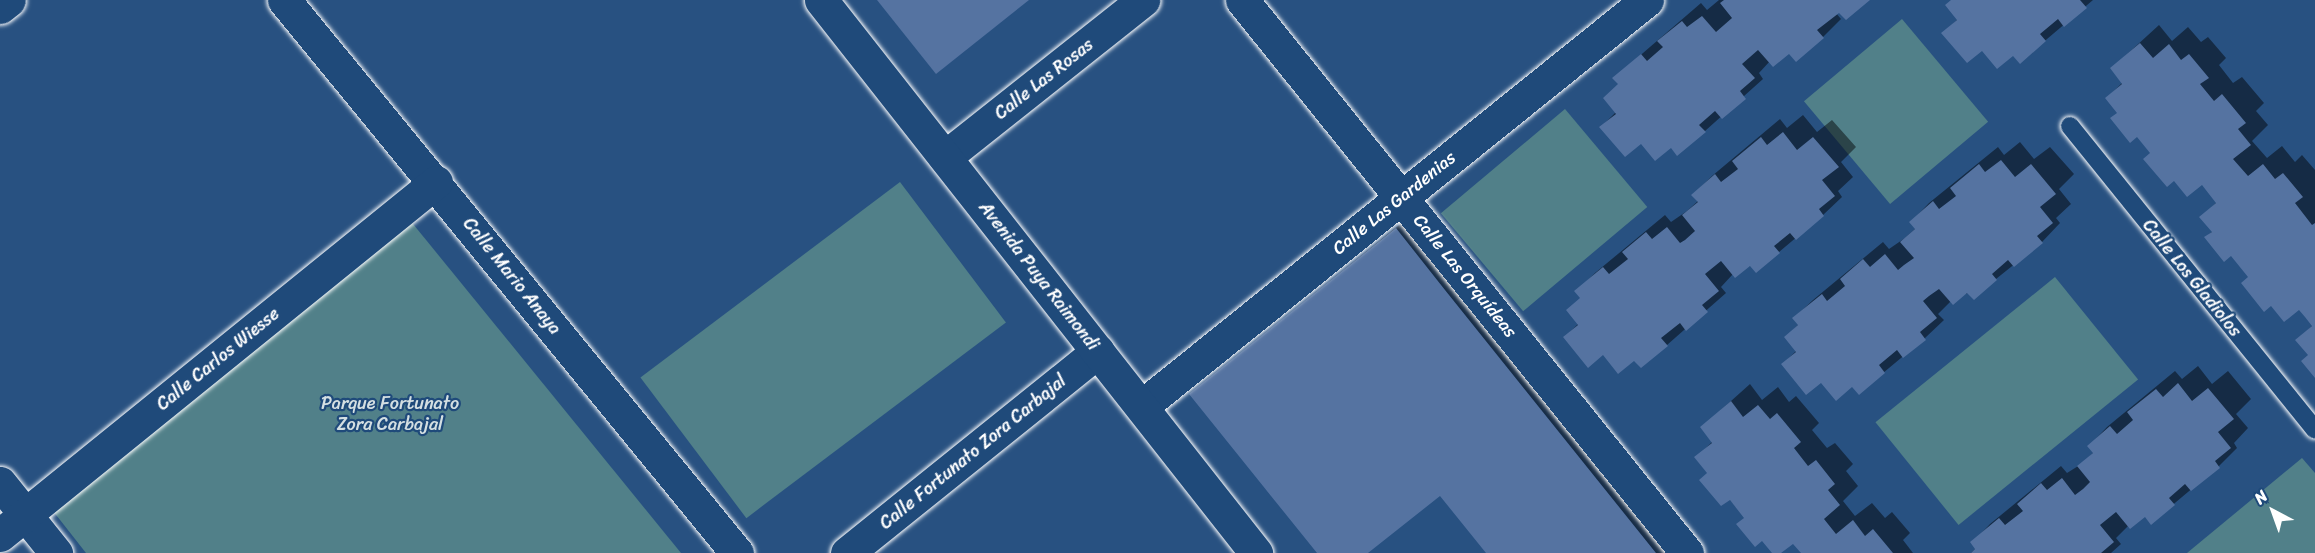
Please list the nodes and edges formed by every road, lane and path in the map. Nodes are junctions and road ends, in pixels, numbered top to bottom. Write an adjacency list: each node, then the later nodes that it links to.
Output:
1 (9, 0): 7 (street)
2 (284, 0): 10 (street, Calle Mario Anaya)
3 (820, 0): 9 (street, Avenida Puya Raimondi)
4 (1143, 0): 9 (street, Calle Las Rosas)
5 (1242, 0): 11 (street, Calle Las Orquídeas)
6 (1647, 0): 11 (street, Calle Las Gardenias)
7 (0, 7)
8 (2070, 126): 14 (lane, Calle Los Gladiolos)
9 (945, 157): 12 (street, Avenida Puya Raimondi)
10 (436, 182): 16 (street, Calle Carlos Wiesse); 19 (street, Calle Mario Anaya)
11 (1401, 198): 13 (street, Calle Las Gardenias); 22 (street, Calle Las Orquídeas)
12 (1098, 351): 13 (street, Avenida Puya Raimondi); 20 (street, Calle Fortunato Zora Carbajal)
13 (1142, 406): 21 (street, Avenida Puya Raimondi)
14 (2315, 430)
15 (0, 483): 16 (street)
16 (26, 515): 17 (street, Calle Carlos Wiesse); 18 (street)
17 (0, 535)
18 (56, 553)
19 (737, 553)
20 (847, 553)
21 (1256, 553)
22 (1687, 553)

